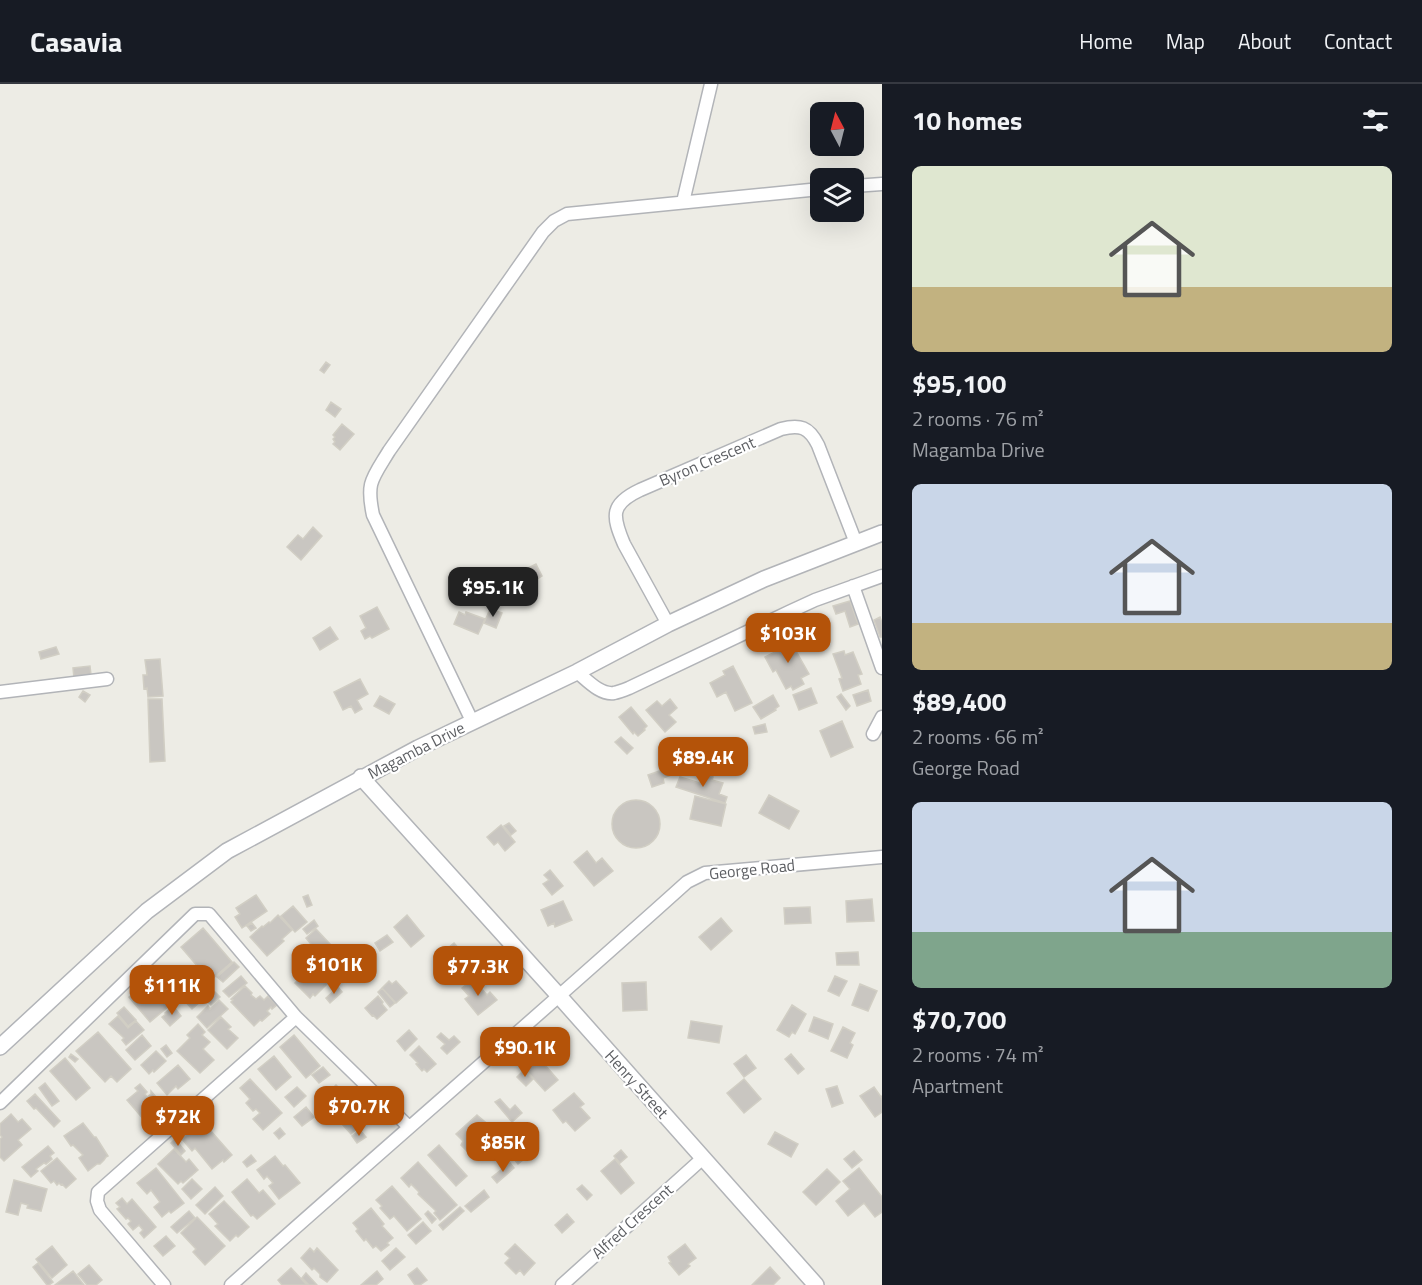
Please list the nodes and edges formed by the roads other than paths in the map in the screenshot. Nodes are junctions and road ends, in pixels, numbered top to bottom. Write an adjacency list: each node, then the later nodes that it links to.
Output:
1 (711, 84): 5 (street)
2 (882, 184): 3 (street)
3 (864, 185)
4 (810, 190): 5 (street)
5 (683, 202): 16 (street)
6 (882, 533): 7 (street, Magamba Drive)
7 (856, 543): 10 (street, Magamba Drive); 10 (street, Byron Crescent)
8 (882, 576): 9 (street)
9 (853, 586): 11 (street); 12 (street)
10 (669, 624): 12 (street, Magamba Drive)
11 (882, 668)
12 (577, 672): 16 (street, Magamba Drive)
13 (107, 679): 14 (street)
14 (0, 692)
15 (882, 717): 17 (street)
16 (472, 721): 18 (street, Magamba Drive)
17 (873, 734)
18 (361, 777): 20 (street, Henry Street); 22 (street, Magamba Drive)
19 (882, 857): 20 (street, George Road)
20 (560, 997): 24 (street, George Road); 25 (street, Henry Street)
21 (296, 1017): 23 (street); 24 (street); 26 (street)
22 (0, 1047)
23 (0, 1103)
24 (409, 1127): 27 (street, George Road)
25 (703, 1158): 28 (street, Alfred Crescent); 29 (street, Henry Street)
26 (164, 1285)
27 (231, 1285)
28 (562, 1285)
29 (816, 1285)

